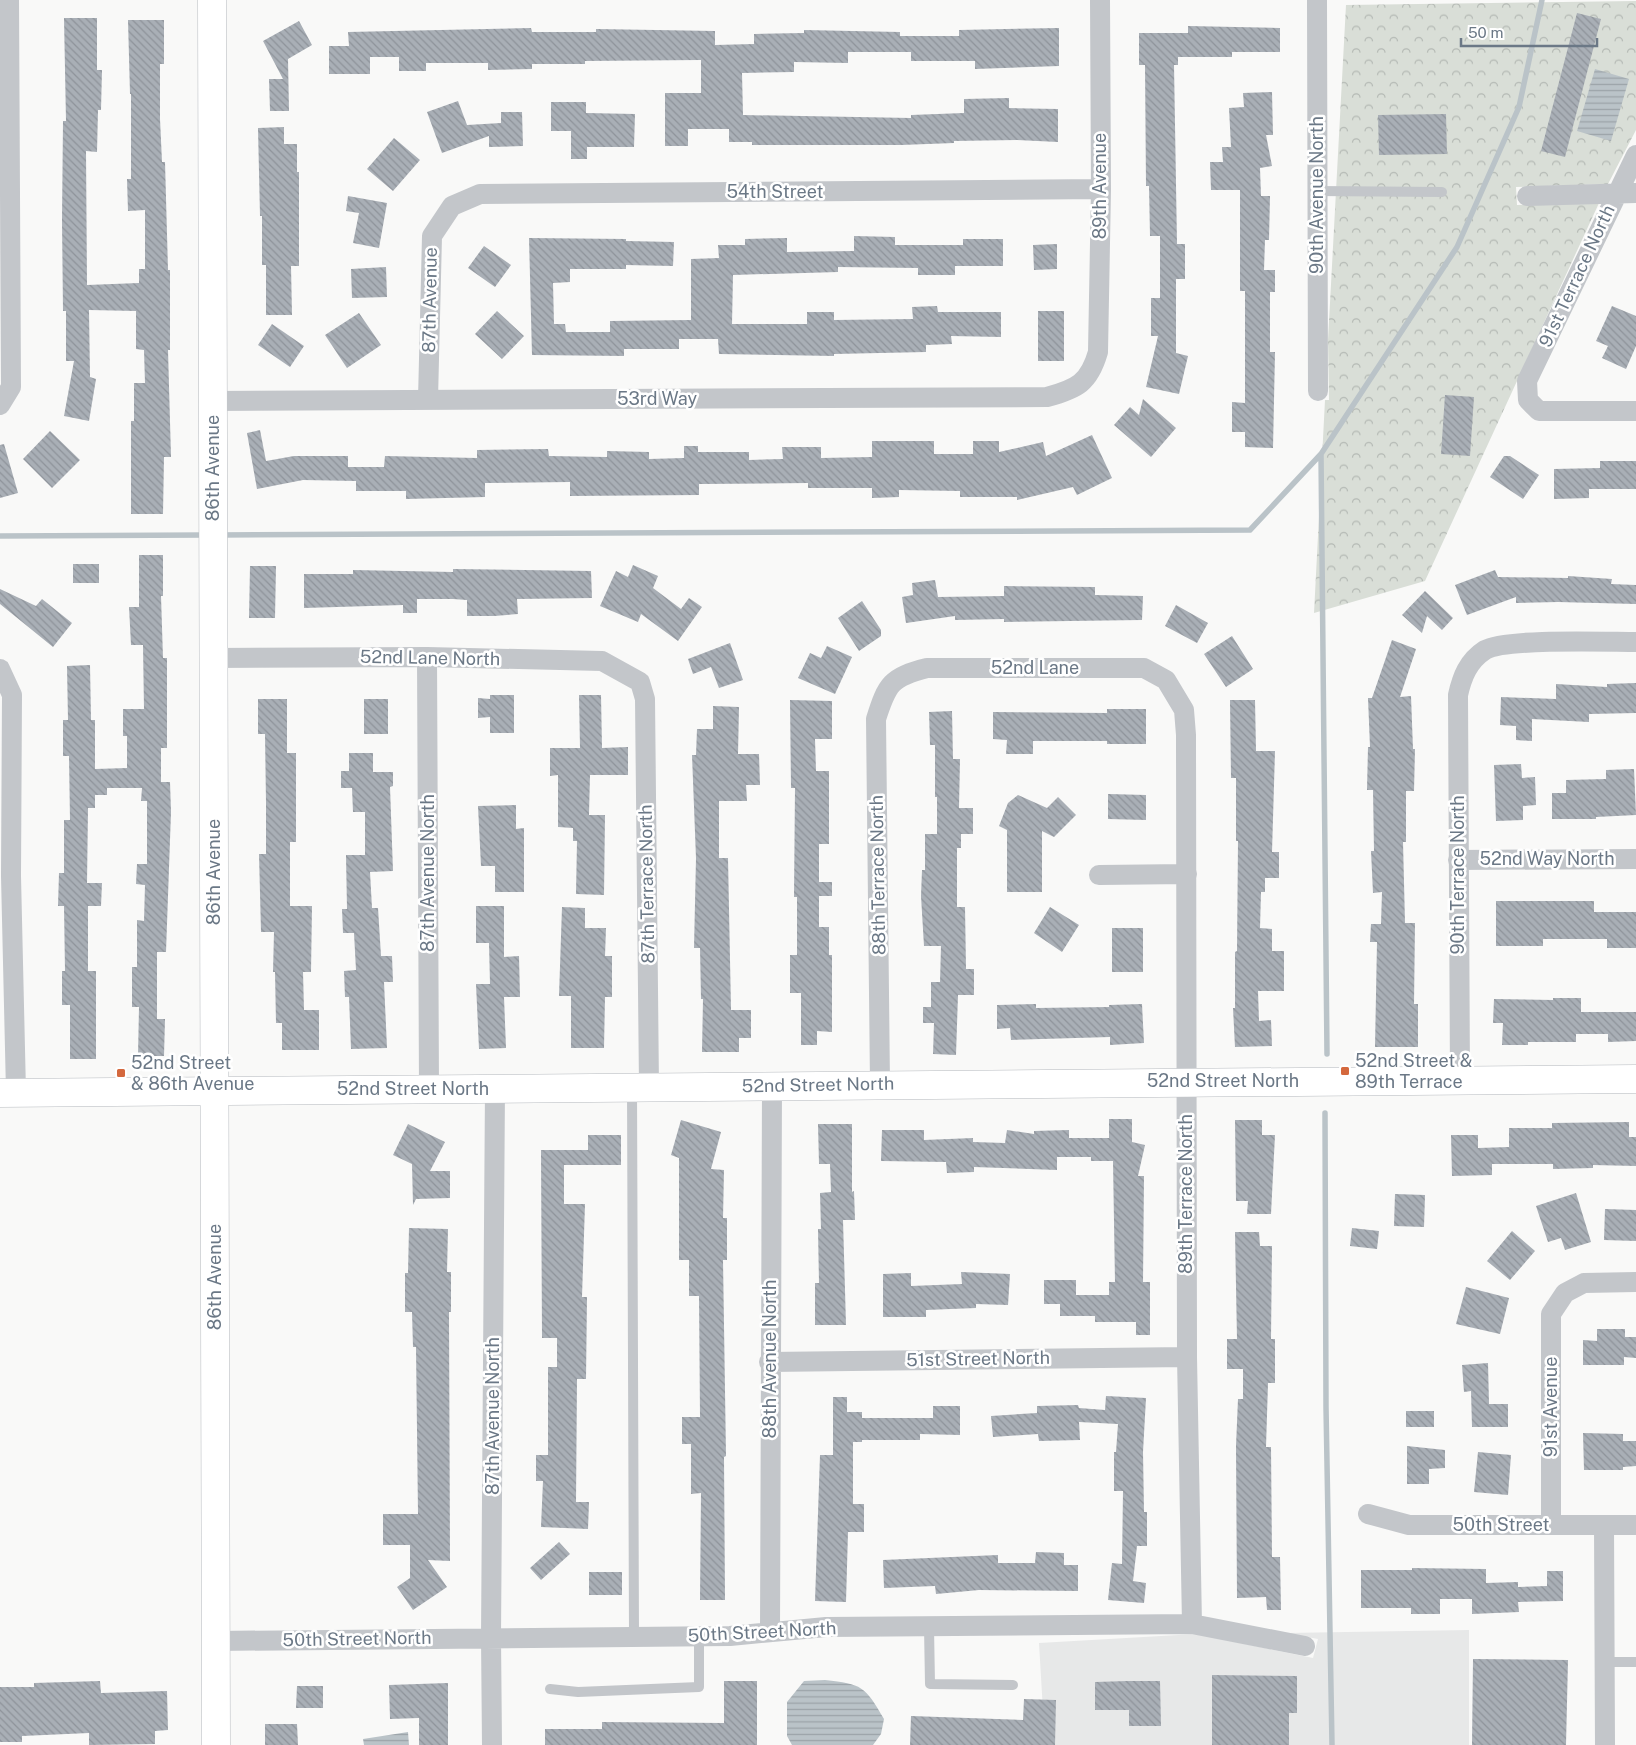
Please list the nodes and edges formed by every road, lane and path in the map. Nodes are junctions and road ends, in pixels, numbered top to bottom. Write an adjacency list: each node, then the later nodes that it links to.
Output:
1 (9, 0): 11 (street)
2 (212, 0): 16 (street, 86th Avenue)
3 (1100, 0): 6 (street, 89th Avenue)
4 (1317, 0): 7 (street, 90th Avenue North)
5 (1636, 155): 9 (street, 91st Terrace North)
6 (1101, 189): 12 (street, 54th Street); 13 (street, 89th Avenue)
7 (1316, 191): 8 (lane); 14 (street, 90th Avenue North)
8 (1442, 192)
9 (1626, 193): 10 (street); 18 (street, 91st Terrace North)
10 (1527, 196)
11 (6, 206): 17 (street)
12 (452, 206): 15 (street, 87th Avenue)
13 (1092, 371): 15 (street, 53rd Way)
14 (1318, 391)
15 (428, 400): 16 (street, 53rd Way)
16 (213, 401): 21 (street, 86th Avenue)
17 (0, 405)
18 (1636, 411)
19 (1636, 642): 27 (street, 90th Terrace North)
20 (426, 656): 21 (street, 52nd Lane North); 25 (street, 52nd Lane North); 37 (street, 87th Avenue North)
21 (214, 658): 39 (street, 86th Avenue)
22 (1, 669): 30 (street)
23 (902, 674): 24 (street, 52nd Lane); 34 (street, 88th Terrace North)
24 (1166, 680): 28 (street, 89th Terrace North)
25 (640, 682): 36 (street, 87th Terrace North)
26 (1636, 859): 27 (street, 52nd Way North)
27 (1458, 860): 32 (street, 90th Terrace North)
28 (1187, 874): 29 (street); 33 (street, 89th Terrace North)
29 (1099, 875)
30 (5, 876): 40 (street)
31 (1636, 1079): 32 (street, 52nd Street North)
32 (1460, 1080): 33 (street, 52nd Street North)
33 (1186, 1081): 34 (street, 52nd Street North); 42 (street, 89th Terrace North)
34 (880, 1084): 35 (street, 52nd Street North)
35 (772, 1086): 36 (street, 52nd Street North); 43 (street, 88th Avenue North)
36 (641, 1087): 38 (street, 52nd Street North); 51 (lane)
37 (429, 1088): 38 (street, 52nd Street North); 39 (street, 52nd Street North)
38 (495, 1088): 53 (street, 87th Avenue North)
39 (215, 1090): 40 (street, 52nd Street North); 54 (street, 86th Avenue)
40 (8, 1092)
41 (1636, 1282): 45 (street, 91st Avenue)
42 (1187, 1357): 43 (street, 51st Street North); 48 (street, 89th Terrace North)
43 (769, 1362): 50 (street, 88th Avenue North)
44 (1368, 1514): 45 (street, 50th Street)
45 (1551, 1525): 46 (street, 50th Street)
46 (1604, 1525): 47 (street, 50th Street); 56 (street)
47 (1636, 1525)
48 (1192, 1624): 49 (street, 50th Street North); 55 (street, 50th Street North)
49 (929, 1627): 50 (street, 50th Street North); 58 (lane)
50 (770, 1632): 52 (street, 50th Street North)
51 (634, 1636): 52 (street, 50th Street North); 53 (street, 50th Street North)
52 (699, 1636): 59 (lane)
53 (491, 1637): 54 (street, 50th Street North); 61 (street, 87th Avenue North)
54 (216, 1641): 60 (street, 86th Avenue)
55 (1305, 1646)
56 (1605, 1662): 57 (lane); 62 (street)
57 (1636, 1662)
58 (1013, 1685)
59 (550, 1689)
60 (216, 1745)
61 (492, 1745)
62 (1606, 1745)

